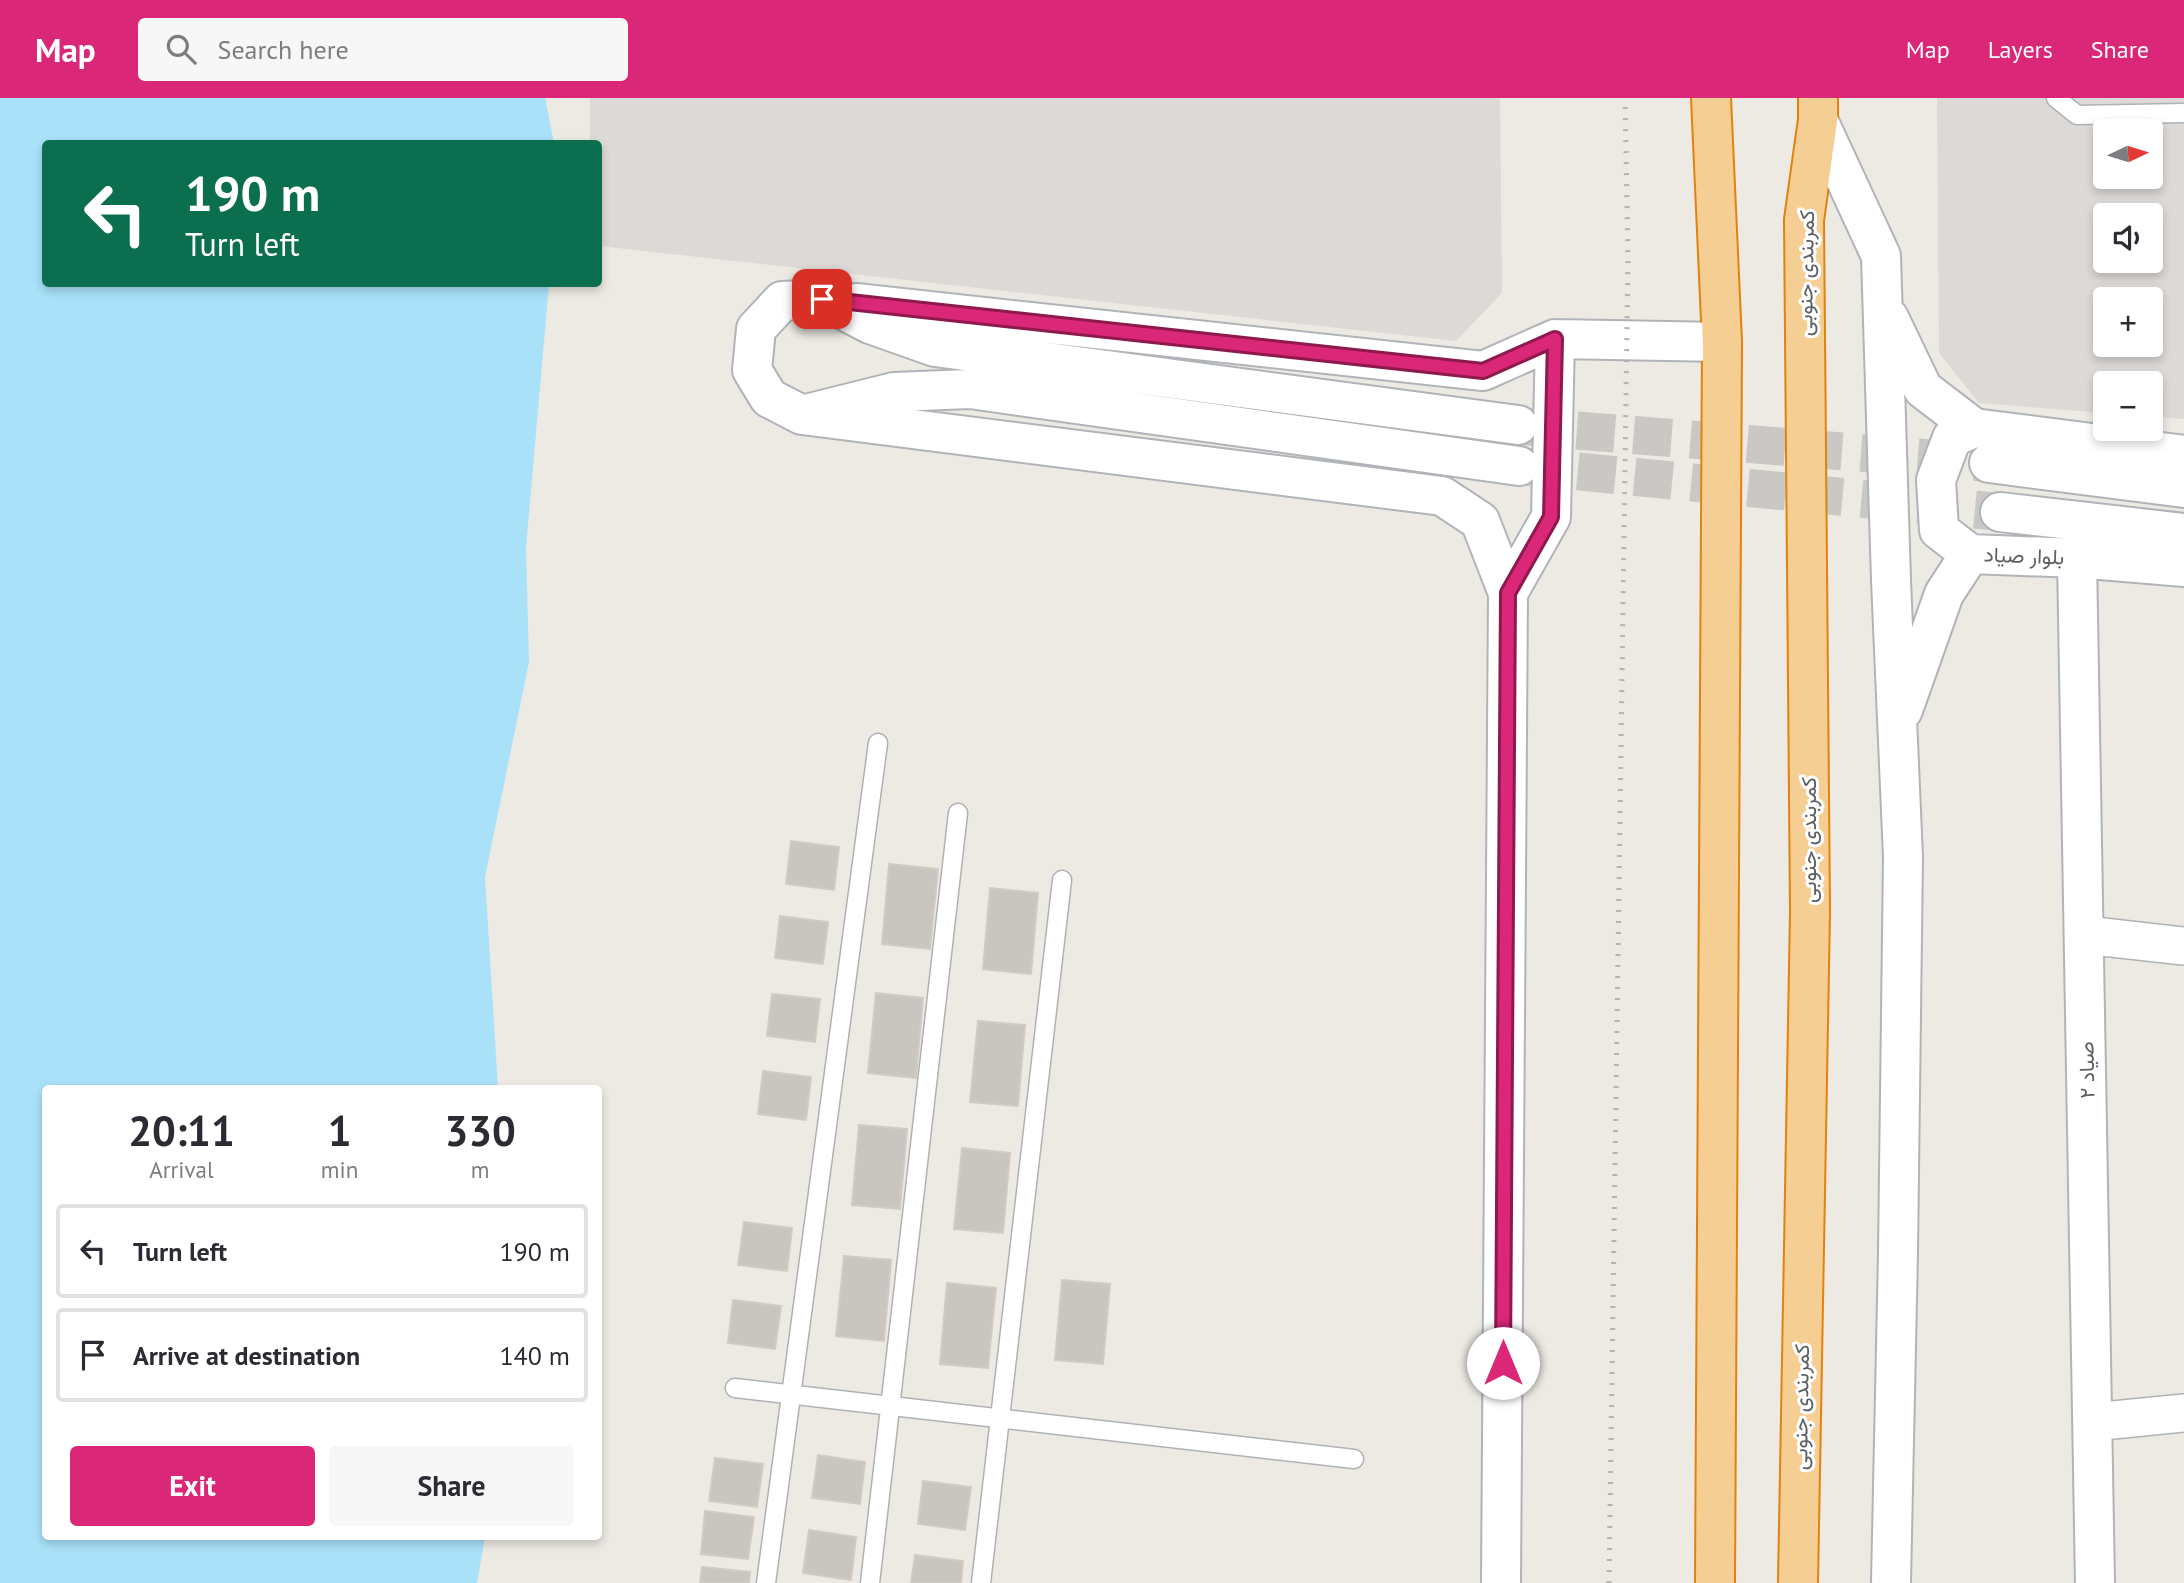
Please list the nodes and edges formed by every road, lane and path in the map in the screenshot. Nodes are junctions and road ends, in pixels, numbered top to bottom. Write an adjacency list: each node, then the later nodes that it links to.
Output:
1 (1711, 98): 8 (highway)
2 (2056, 98): 4 (lane)
3 (1818, 109): 6 (main road); 40 (highway, کمربندی جنوبی)
4 (2184, 113)
5 (822, 299): 7 (main road); 9 (main road); 10 (main road)
6 (1882, 303): 11 (main road); 22 (main road)
7 (1555, 339): 8 (main road); 21 (main road)
8 (1722, 342): 39 (highway)
9 (802, 415): 14 (main road); 21 (main road)
10 (1518, 425)
11 (1974, 428): 12 (main road); 18 (main road)
12 (2184, 455)
13 (1989, 463): 15 (main road)
14 (1519, 466)
15 (2184, 488)
16 (2000, 512): 17 (main road)
17 (2184, 533)
18 (1970, 554): 19 (main road, بلوار صیاد); 22 (main road, بلوار صیاد)
19 (2077, 558): 20 (main road, بلوار صیاد); 26 (main road, صیاد ۲)
20 (2184, 567)
21 (1508, 593): 38 (main road)
22 (1897, 728): 41 (main road)
23 (878, 743): 29 (lane)
24 (958, 813): 30 (lane)
25 (1062, 880): 32 (lane)
26 (2085, 935): 27 (street); 33 (main road, صیاد ۲)
27 (2184, 946)
28 (734, 1388): 29 (lane)
29 (791, 1394): 30 (lane); 35 (lane)
30 (890, 1406): 32 (lane); 36 (lane)
31 (2184, 1413): 33 (street)
32 (1000, 1418): 34 (lane); 37 (lane)
33 (2093, 1422): 42 (main road, صیاد ۲)
34 (1354, 1459)
35 (766, 1583)
36 (870, 1583)
37 (981, 1583)
38 (1502, 1583)
39 (1714, 1583)
40 (1798, 1583)
41 (1891, 1583)
42 (2095, 1583)

